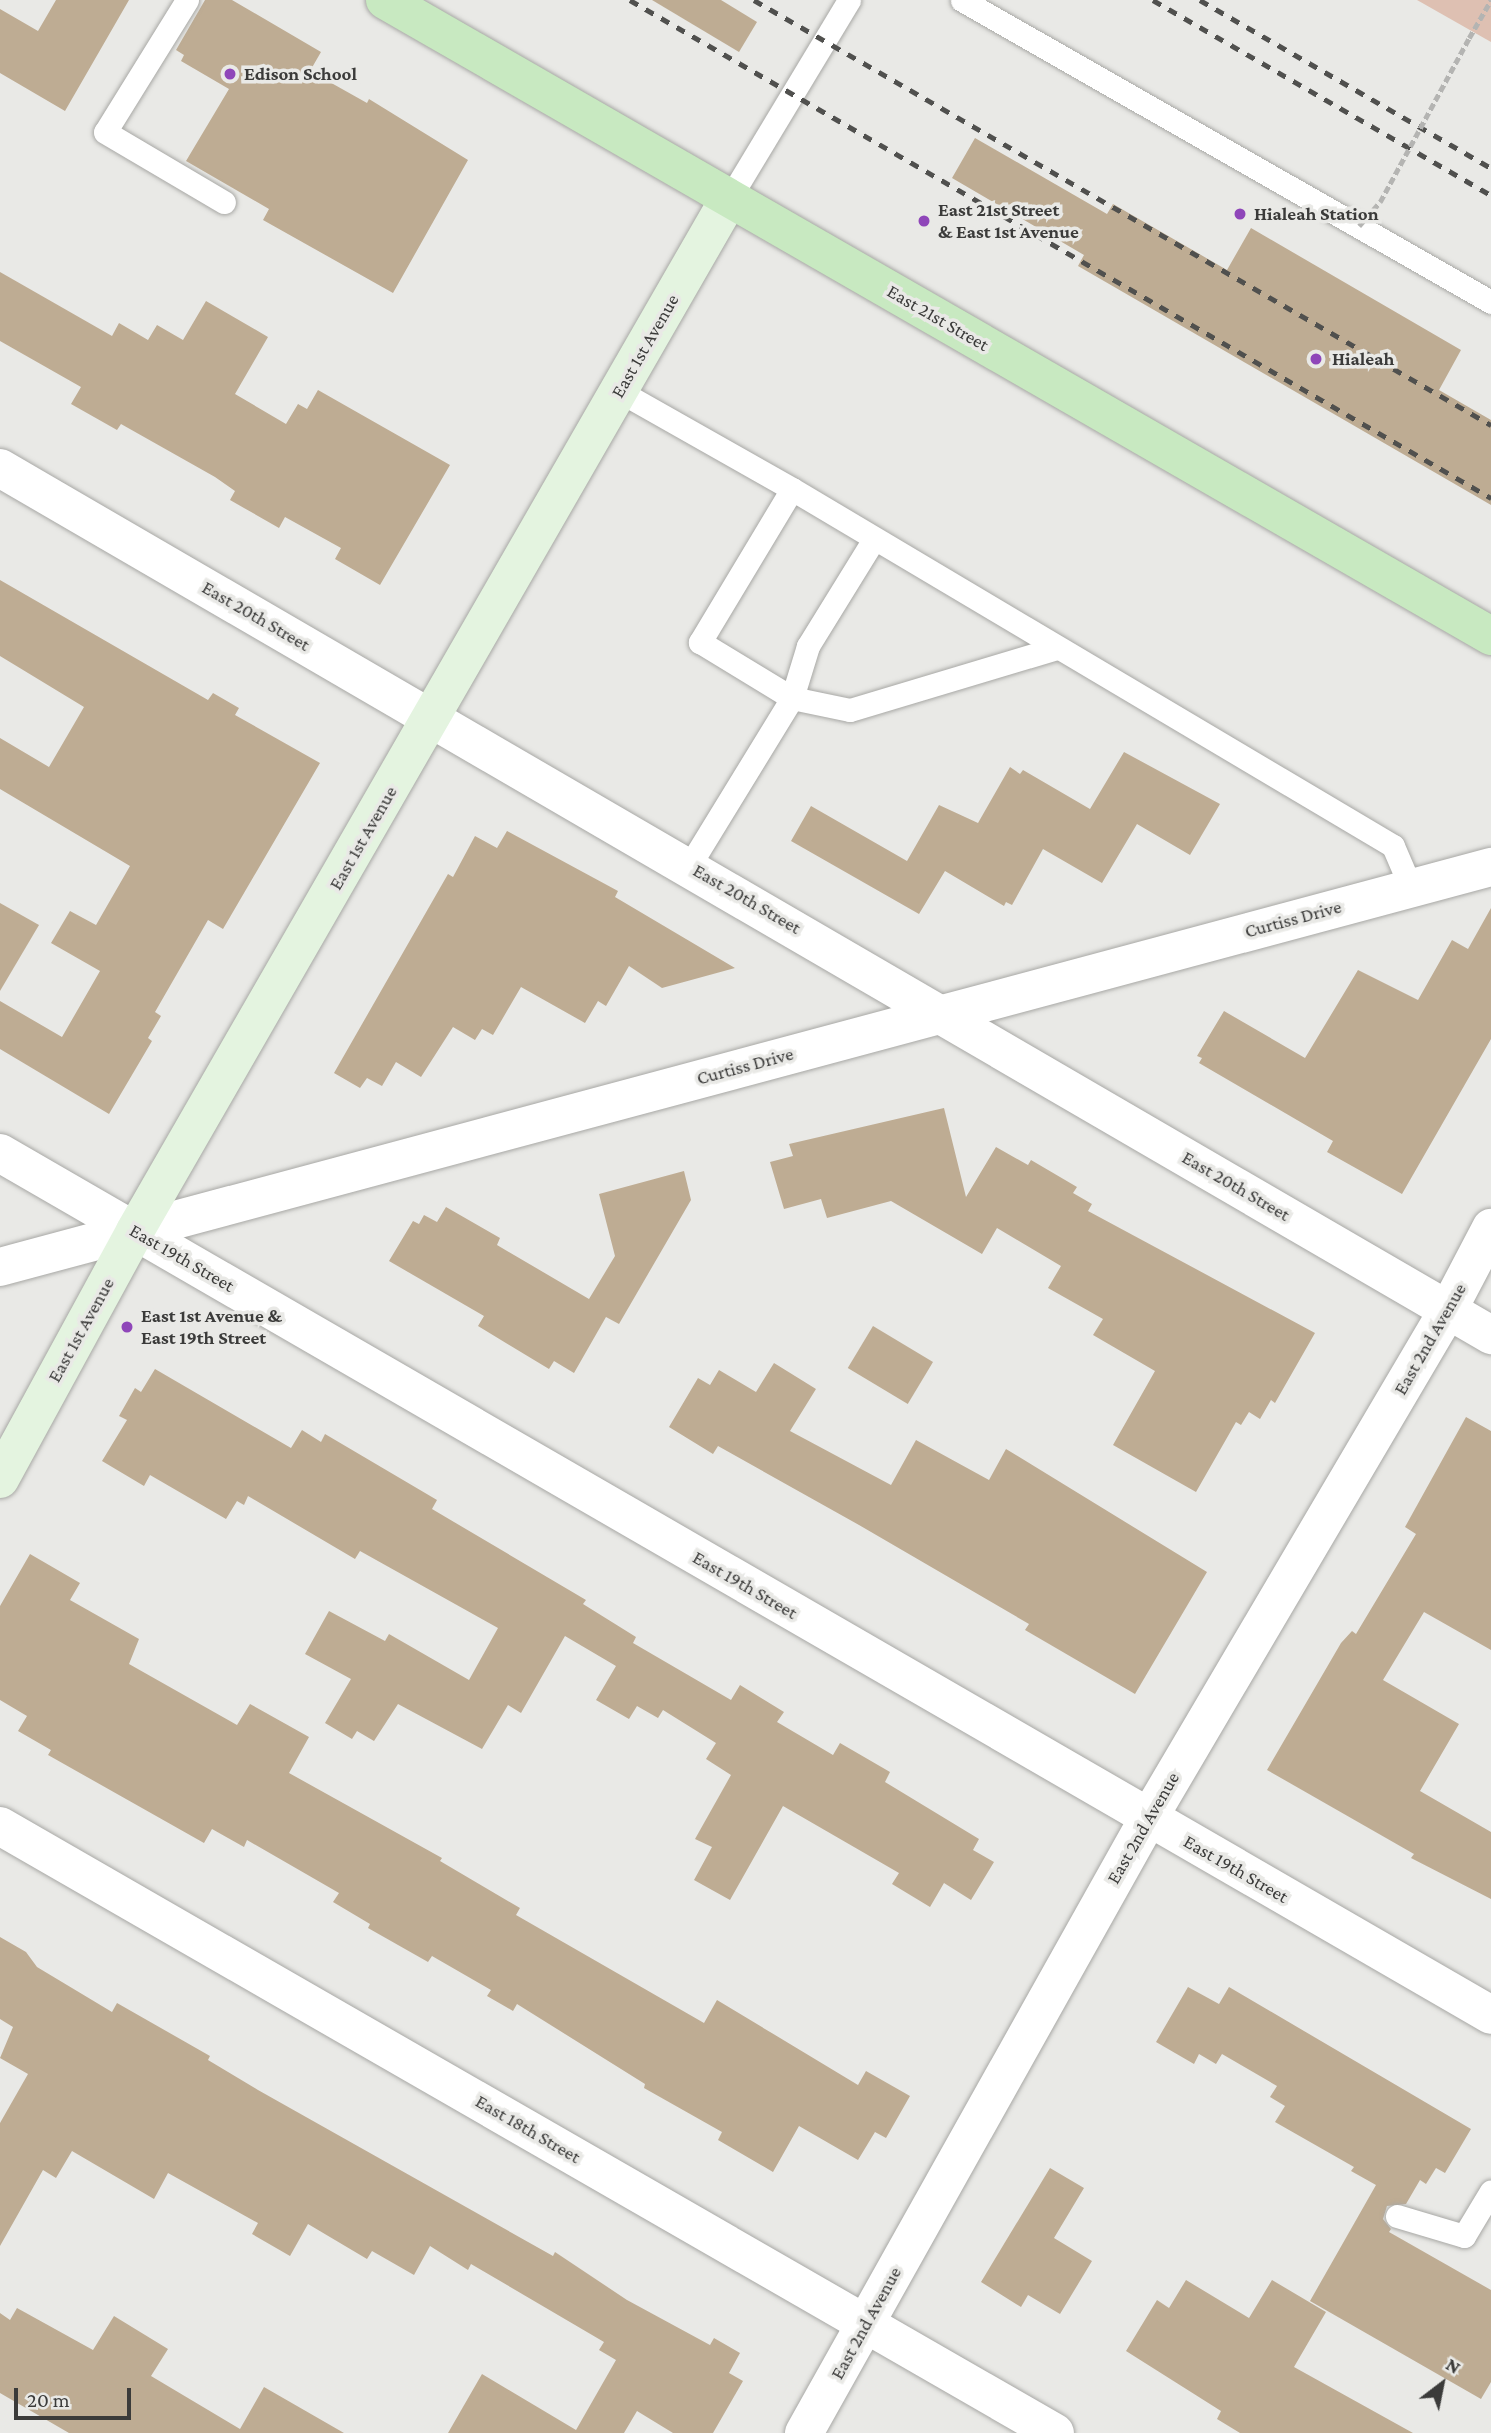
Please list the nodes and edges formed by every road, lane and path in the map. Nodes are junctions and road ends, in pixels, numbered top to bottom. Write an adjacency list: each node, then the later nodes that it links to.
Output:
1 (187, 0): 7 (lane)
2 (385, 0): 6 (main road, East 21st Street)
3 (962, 0): 8 (lane)
4 (1491, 0): 8 (path, bridge)
5 (852, 3): 6 (lane)
6 (729, 199): 10 (street, East 1st Avenue); 14 (main road, East 21st Street)
7 (224, 202)
8 (1359, 226): 9 (lane)
9 (1491, 302)
10 (620, 391): 12 (lane); 17 (street, East 1st Avenue)
11 (0, 468): 17 (street, East 20th Street)
12 (792, 489): 13 (lane); 16 (lane)
13 (874, 539): 15 (lane); 16 (lane)
14 (1491, 636)
15 (1057, 648): 16 (lane); 20 (lane)
16 (792, 698): 18 (lane)
17 (433, 718): 18 (street, East 20th Street); 24 (street, East 1st Avenue)
18 (688, 866): 21 (street, East 20th Street)
19 (1491, 867): 20 (street, Curtiss Drive)
20 (1411, 888): 21 (street, Curtiss Drive)
21 (942, 1012): 24 (street, Curtiss Drive); 26 (street, East 20th Street)
22 (0, 1153): 24 (street, East 19th Street)
23 (1491, 1228): 26 (street, East 2nd Avenue)
24 (135, 1230): 25 (street, Curtiss Drive); 28 (street, East 1st Avenue); 29 (street, East 19th Street)
25 (0, 1267)
26 (1448, 1310): 27 (street, East 20th Street); 29 (street, East 2nd Avenue)
27 (1491, 1335)
28 (0, 1479)
29 (1148, 1819): 31 (street, East 19th Street); 34 (street, East 2nd Avenue)
30 (0, 1826): 34 (street, East 18th Street)
31 (1491, 2015)
32 (1491, 2191): 33 (lane)
33 (1397, 2216)
34 (865, 2324): 35 (street, East 2nd Avenue); 36 (street, East 18th Street)
35 (804, 2433)
36 (1055, 2433)

